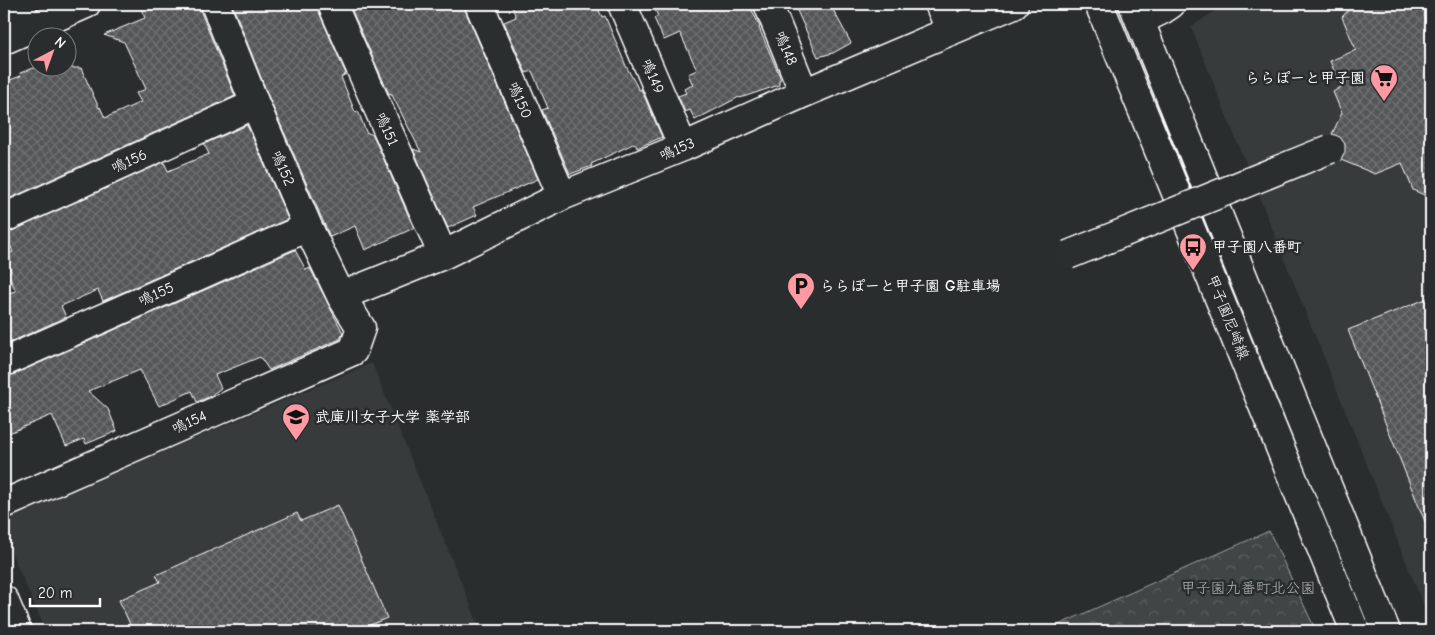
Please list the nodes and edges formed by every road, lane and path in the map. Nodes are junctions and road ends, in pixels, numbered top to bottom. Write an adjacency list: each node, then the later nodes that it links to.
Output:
1 (23, 4): 12 (street)
2 (86, 4): 15 (street)
3 (215, 4): 17 (street, 鳴152)
4 (332, 4): 24 (street, 鳴151)
5 (479, 4): 20 (street, 鳴150)
6 (622, 4): 18 (street, 鳴149)
7 (768, 4): 16 (street, 鳴148)
8 (939, 4): 14 (street)
9 (1014, 4): 14 (street, 鳴153)
10 (1099, 4): 31 (street, 甲子園尼崎線)
11 (1171, 4): 13 (street)
12 (4, 12)
13 (1136, 12): 32 (street, 甲子園尼崎線)
14 (951, 30): 16 (street, 鳴153)
15 (4, 40)
16 (804, 93): 18 (street, 鳴153)
17 (255, 104): 21 (street, 鳴156); 22 (street, 鳴152)
18 (684, 148): 20 (street, 鳴153)
19 (1330, 149): 23 (street, bridge)
20 (562, 196): 24 (street, 鳴153)
21 (4, 218)
22 (308, 227): 25 (street, 鳴152); 27 (street, 鳴155)
23 (1068, 254)
24 (443, 255): 25 (street, 鳴153)
25 (341, 296): 26 (street, 鳴152)
26 (361, 328): 28 (street, 鳴154)
27 (4, 362)
28 (4, 504)
29 (4, 600): 30 (street)
30 (17, 631)
31 (1355, 631)
32 (1386, 631)

